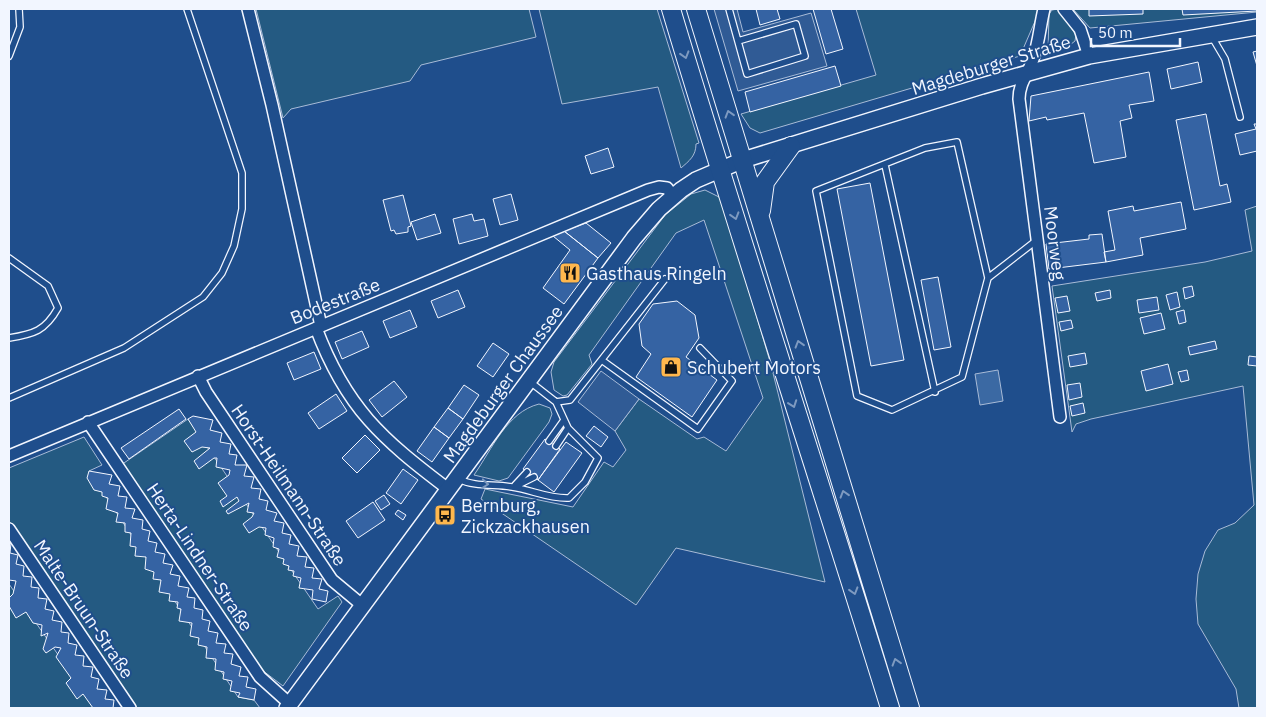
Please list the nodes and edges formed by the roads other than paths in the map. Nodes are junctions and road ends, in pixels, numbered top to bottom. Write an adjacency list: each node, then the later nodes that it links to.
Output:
1 (19, 9): 12 (lane)
2 (187, 9): 34 (lane)
3 (248, 9): 27 (street)
4 (671, 9): 20 (main road, one-way to 20)
5 (696, 9): 18 (main road, one-way to 5)
6 (729, 9): 11 (lane)
7 (1044, 9): 14 (street, Moorweg)
8 (1064, 9): 13 (street)
9 (1257, 27): 10 (main road, Magdeburger Straße)
10 (1212, 35): 13 (main road, Magdeburger Straße); 15 (lane)
11 (738, 41): 11 (lane)
12 (9, 56)
13 (1089, 56): 14 (main road, Magdeburger Straße)
14 (1025, 74): 16 (main road, Magdeburger Straße); 23 (street, Moorweg)
15 (1240, 117)
16 (884, 118): 17 (main road, Magdeburger Chaussee)
17 (791, 146): 18 (main road, Magdeburger Chaussee); 22 (main road)
18 (743, 160): 20 (main road, Magdeburger Chaussee); 22 (main road)
19 (885, 165): 25 (lane); 33 (lane); 33 (lane)
20 (720, 169): 21 (main road, Magdeburger Chaussee); 51 (main road, one-way to 51)
21 (673, 196): 27 (street, Bodestraße); 32 (main road, Magdeburger Chaussee)
22 (761, 219): 52 (main road, one-way to 22)
23 (1036, 240): 25 (lane); 36 (street, Moorweg)
24 (9, 258): 28 (lane)
25 (988, 278): 33 (lane)
26 (665, 280): 30 (lane)
27 (318, 327): 31 (street, Bodestraße); 45 (street)
28 (9, 338)
29 (700, 348): 30 (lane)
30 (603, 361): 35 (lane)
31 (198, 376): 38 (street, Bodestraße); 48 (street, Horst-Heilmann-Straße)
32 (528, 380): 35 (lane); 45 (main road, Magdeburger Chaussee)
33 (934, 392)
34 (9, 398)
35 (556, 402): 37 (lane)
36 (1060, 417)
37 (564, 420): 39 (lane); 40 (lane)
38 (88, 422): 42 (street, Bodestraße); 49 (street, Herta-Lindner-Straße)
39 (568, 428): 41 (lane); 46 (lane)
40 (549, 441)
41 (556, 446)
42 (9, 456)
43 (527, 472): 46 (lane)
44 (534, 477): 46 (lane)
45 (452, 484): 46 (lane, one-way to 46); 48 (main road, Magdeburger Chaussee)
46 (514, 487)
47 (9, 528): 50 (street, Malte-Bruun-Straße)
48 (362, 605): 49 (main road, Magdeburger Chaussee)
49 (289, 706)
50 (130, 708)
51 (890, 708)
52 (910, 708)

